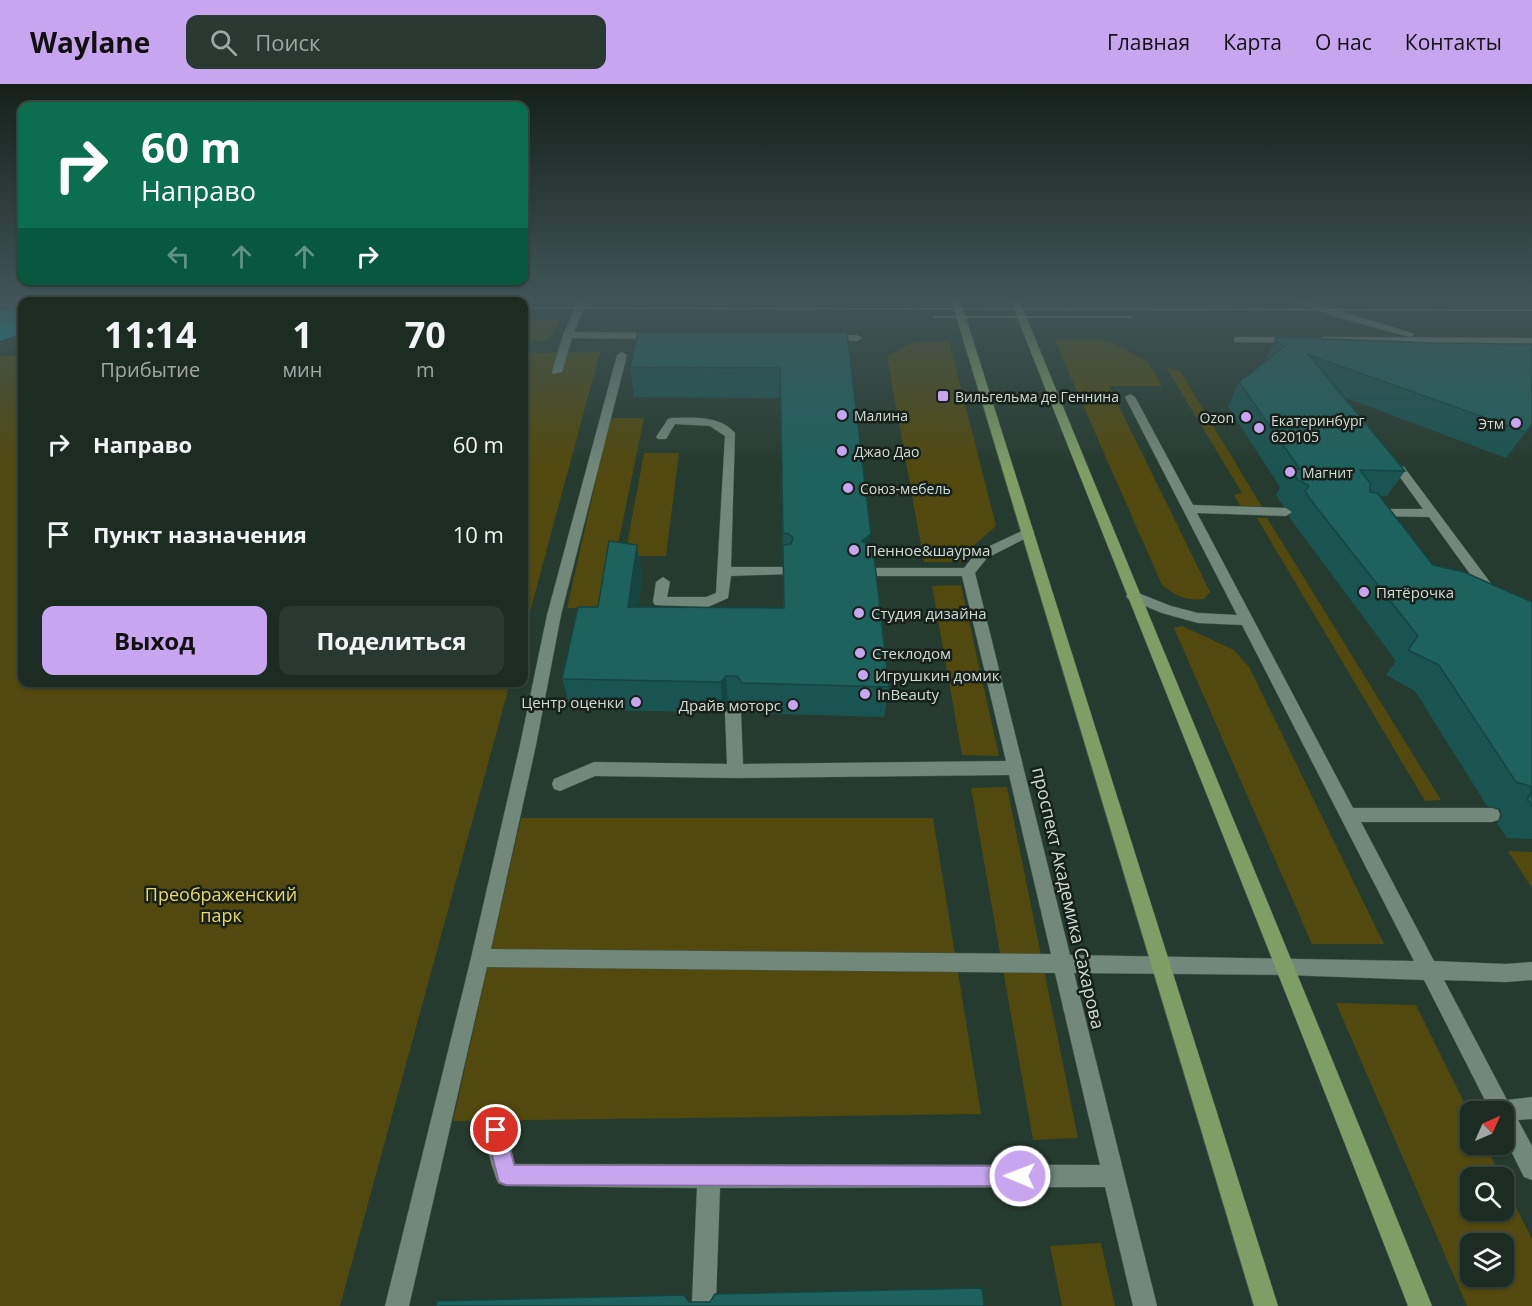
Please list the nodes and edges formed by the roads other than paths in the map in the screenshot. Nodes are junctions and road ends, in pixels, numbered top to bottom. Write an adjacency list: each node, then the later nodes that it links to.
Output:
1 (562, 356): 5 (street)
2 (622, 356): 28 (street)
3 (974, 356): 13 (main road)
4 (1037, 356): 19 (main road)
5 (557, 372)
6 (1130, 397): 9 (street)
7 (662, 437): 15 (street)
8 (1400, 469): 12 (street)
9 (1189, 509): 10 (street); 21 (street)
10 (1286, 512)
11 (1358, 513): 12 (street)
12 (1433, 513): 20 (street)
13 (1028, 532): 17 (street); 30 (main road)
14 (783, 571): 15 (street)
15 (725, 572): 18 (street)
16 (868, 572): 17 (street)
17 (968, 572): 23 (street, проспект Академика Сахарова)
18 (663, 582)
19 (1133, 596): 21 (street); 31 (main road)
20 (1532, 614)
21 (1247, 620): 26 (street)
22 (733, 712): 24 (street)
23 (1017, 768): 24 (street); 29 (street, проспект Академика Сахарова)
24 (735, 771): 25 (street)
25 (560, 784)
26 (1349, 815): 27 (street); 32 (street)
27 (1492, 815)
28 (480, 958): 29 (street); 43 (street)
29 (1062, 965): 30 (street); 40 (street, проспект Академика Сахарова)
30 (1161, 965): 31 (street); 45 (main road)
31 (1286, 966): 32 (street); 46 (main road)
32 (1430, 971): 33 (street); 34 (street)
33 (1532, 971)
34 (1498, 1101)
35 (1532, 1108): 36 (street)
36 (1514, 1110)
37 (496, 1130): 41 (street)
38 (1514, 1133): 39 (street)
39 (1532, 1169)
40 (1114, 1176): 41 (street); 44 (street, проспект Академика Сахарова)
41 (709, 1177): 42 (street)
42 (705, 1301)
43 (397, 1306)
44 (1145, 1306)
45 (1266, 1306)
46 (1420, 1306)

